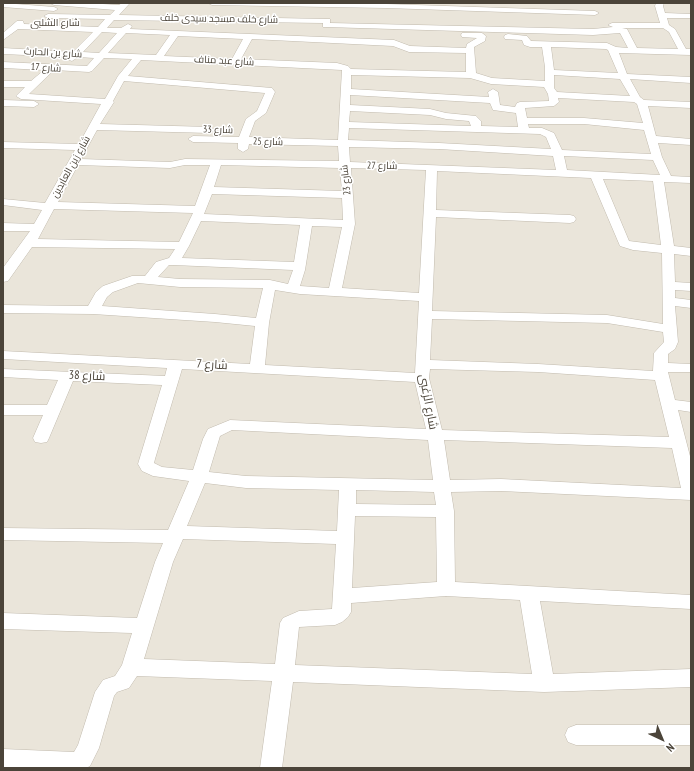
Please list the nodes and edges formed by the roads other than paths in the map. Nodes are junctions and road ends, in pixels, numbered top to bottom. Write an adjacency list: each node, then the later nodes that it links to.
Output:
1 (212, 3): 2 (street)
2 (217, 3): 5 (street)
3 (590, 3): 10 (street)
4 (660, 3): 13 (street)
5 (252, 4): 8 (street); 16 (street)
6 (3, 5): 11 (street)
7 (124, 5): 11 (street); 18 (street)
8 (325, 6): 9 (street); 17 (street)
9 (466, 9): 10 (street)
10 (595, 13): 19 (street)
11 (49, 14): 18 (street, شارع الشلبى); 20 (street); 26 (street)
12 (164, 15): 15 (street, شارع خلف مسجد سيدى خلف); 16 (street, شارع خلف مسجد سيدى خلف); 22 (street)
13 (662, 15): 14 (street); 19 (street)
14 (691, 16)
15 (134, 18): 18 (street, شارع خلف مسجد سيدى خلف); 21 (street)
16 (247, 19): 17 (street, شارع خلف مسجد سيدى خلف); 25 (street)
17 (326, 23): 23 (street); 23 (street); 27 (street)
18 (106, 24): 20 (street); 21 (street); 35 (street)
19 (665, 26): 34 (street)
20 (60, 28): 33 (street)
21 (123, 31): 22 (street); 36 (street)
22 (147, 32): 24 (street)
23 (482, 32): 28 (street); 30 (street); 32 (street)
24 (176, 33): 25 (street); 38 (street)
25 (245, 36): 27 (street); 39 (street)
26 (3, 37)
27 (325, 40): 32 (street)
28 (546, 44): 29 (street); 44 (street)
29 (613, 50): 30 (street); 46 (street)
30 (634, 50): 34 (street)
31 (3, 51): 33 (street, شارع بن الحارث)
32 (471, 51): 45 (street)
33 (36, 52): 35 (street, شارع بن الحارث)
34 (687, 52)
35 (76, 54): 36 (street, شارع بن الحارث); 42 (street)
36 (103, 56): 37 (street, شارع عبد مناف); 42 (street, شارع 17)
37 (139, 57): 38 (street, شارع عبد مناف); 47 (street, شارع زين العابدين)
38 (158, 58): 39 (street, شارع عبد مناف)
39 (235, 62): 43 (street, شارع عبد مناف)
40 (3, 65): 41 (street, شارع 17)
41 (51, 68): 42 (street, شارع 17); 52 (street)
42 (62, 68)
43 (346, 70): 45 (street, شارع عبد مناف); 53 (street, شارع 23)
44 (550, 72): 46 (street); 51 (street)
45 (471, 75): 49 (street, شارع عبد مناف)
46 (624, 77): 48 (street); 58 (street)
47 (121, 78): 55 (street, شارع زين العابدين); 69 (street)
48 (691, 80)
49 (491, 81): 51 (street, شارع عبد مناف); 57 (street)
50 (3, 84): 52 (street)
51 (549, 84): 54 (street)
52 (31, 85): 55 (street); 56 (street)
53 (345, 92): 57 (street); 61 (street, شارع 23)
54 (553, 95): 58 (street); 62 (street)
55 (111, 97): 56 (street); 64 (street, شارع زين العابدين)
56 (67, 99): 59 (street)
57 (494, 100): 62 (street)
58 (639, 101): 60 (street); 65 (street)
59 (3, 103)
60 (691, 105)
61 (344, 108): 67 (street); 68 (street, شارع 23)
62 (520, 110): 63 (street)
63 (524, 126): 65 (street); 67 (street); 75 (street)
64 (94, 127): 66 (street, شارع 33); 74 (street, شارع زين العابدين)
65 (649, 127): 70 (street)
66 (197, 129): 69 (street, شارع 33); 71 (street)
67 (476, 130): 68 (street)
68 (343, 134): 69 (street, شارع 25); 75 (street); 81 (street, شارع 23)
69 (245, 136): 71 (street, شارع 25); 79 (street)
70 (653, 139): 72 (street); 76 (street)
71 (192, 140): 80 (street)
72 (691, 142)
73 (3, 146): 74 (street)
74 (82, 147): 77 (street, شارع زين العابدين)
75 (558, 153): 76 (street); 83 (street)
76 (657, 157): 85 (street)
77 (74, 162): 80 (street, شارع 27); 90 (street, شارع زين العابدين)
78 (217, 162): 79 (street, شارع 27); 80 (street, شارع 27); 87 (street)
79 (238, 162): 81 (street, شارع 27)
80 (180, 163)
81 (344, 165): 82 (street, شارع 27); 88 (street, شارع 23)
82 (432, 167): 83 (street, شارع 27); 92 (street, شارع الزغبى)
83 (562, 174): 84 (street, شارع 27)
84 (596, 176): 85 (street, شارع 27); 100 (street)
85 (663, 179): 86 (street, شارع 27); 100 (street)
86 (691, 180)
87 (207, 190): 88 (street); 91 (street)
88 (348, 195): 95 (street, شارع 23)
89 (3, 202): 90 (street)
90 (49, 206): 91 (street); 97 (street, شارع زين العابدين)
91 (199, 213): 94 (street); 99 (street)
92 (430, 213): 93 (street); 112 (street, شارع الزغبى)
93 (570, 219)
94 (307, 222): 95 (street); 104 (street)
95 (349, 224): 111 (street, شارع 23)
96 (3, 227): 97 (street)
97 (38, 228): 98 (street, شارع زين العابدين)
98 (29, 243): 99 (street); 103 (street, شارع زين العابدين)
99 (183, 246): 102 (street)
100 (668, 250): 101 (street); 108 (street)
101 (691, 252)
102 (173, 261): 104 (street); 106 (street)
103 (8, 262): 105 (street, شارع زين العابدين)
104 (299, 266): 110 (street)
105 (3, 278)
106 (148, 280): 107 (street); 116 (street)
107 (270, 284): 110 (street); 118 (street)
108 (668, 285): 109 (street); 113 (street)
109 (691, 287)
110 (294, 288): 111 (street)
111 (335, 292): 112 (street)
112 (426, 297): 117 (street, شارع الزغبى)
113 (668, 301): 114 (street); 119 (street)
114 (691, 304)
115 (3, 309): 116 (street)
116 (93, 310): 118 (street)
117 (424, 315): 119 (street); 124 (street, شارع الزغبى)
118 (262, 323): 122 (street)
119 (670, 329): 125 (street)
120 (3, 355): 121 (street, شارع 7)
121 (176, 364): 122 (street, شارع 7); 128 (street)
122 (257, 368): 124 (street, شارع 7)
123 (691, 368): 125 (street, شارع 7)
124 (422, 371): 125 (street, شارع 7); 133 (street, شارع الزغبى)
125 (660, 372): 129 (street)
126 (3, 373): 127 (street, شارع 38)
127 (68, 375): 128 (street, شارع 38); 132 (street)
128 (171, 381): 136 (street)
129 (668, 404): 130 (street); 135 (street)
130 (691, 407)
131 (3, 410): 132 (street)
132 (53, 410): 134 (street)
133 (435, 435): 135 (street); 136 (street); 138 (street, شارع الزغبى)
134 (41, 438)
135 (684, 451): 139 (street)
136 (199, 476): 137 (street); 143 (street)
137 (348, 484): 138 (street); 140 (street)
138 (442, 486): 139 (street); 141 (street, شارع الزغبى)
139 (691, 493)
140 (347, 510): 141 (street); 144 (street)
141 (445, 511): 145 (street, شارع الزغبى)
142 (3, 534): 143 (street)
143 (176, 534): 144 (street); 150 (street)
144 (345, 538): 147 (street)
145 (446, 590): 146 (street); 147 (street)
146 (529, 595): 148 (street); 154 (street)
147 (342, 596): 152 (street)
148 (691, 602)
149 (3, 621): 150 (street)
150 (144, 626): 151 (street)
151 (131, 667): 152 (street); 157 (street)
152 (283, 673): 154 (street); 158 (street)
153 (691, 678): 154 (street)
154 (544, 683)
155 (576, 735): 156 (street)
156 (691, 735)
157 (3, 759)
158 (271, 768)

